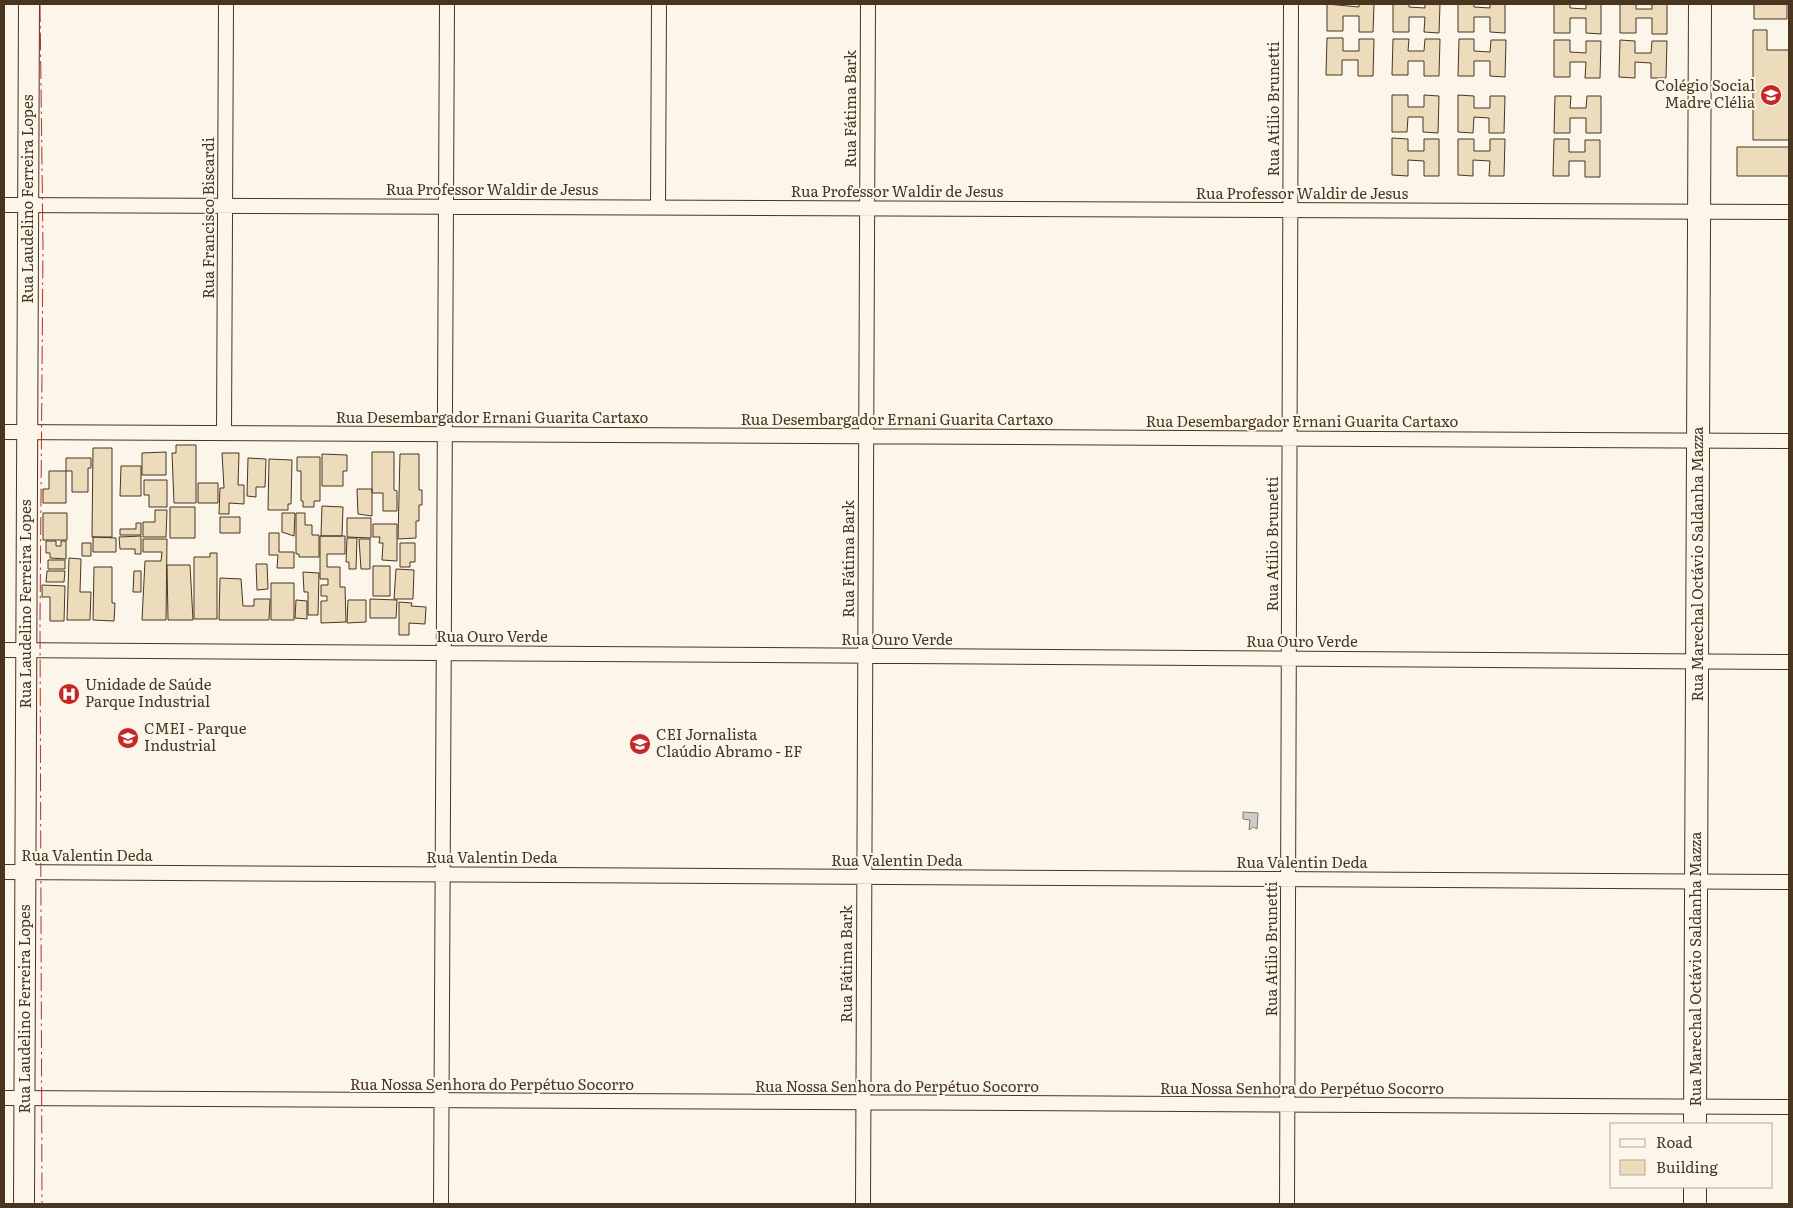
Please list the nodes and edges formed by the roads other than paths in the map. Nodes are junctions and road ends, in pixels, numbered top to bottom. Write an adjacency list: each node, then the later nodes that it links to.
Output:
1 (29, 4): 9 (street, Rua Laudelino Ferreira Lopes)
2 (226, 4): 10 (street, Rua Francisco Biscardi)
3 (446, 4): 11 (street)
4 (659, 4): 12 (street)
5 (868, 4): 13 (street, Rua Fátima Bark)
6 (1291, 4): 14 (street, Rua Atílio Brunetti)
7 (1700, 4): 15 (main road, Rua Marechal Octávio Saldanha Mazza)
8 (4, 204): 9 (street, Rua Professor Waldir de Jesus)
9 (28, 205): 10 (street, Rua Professor Waldir de Jesus); 18 (street, Rua Laudelino Ferreira Lopes)
10 (225, 206): 11 (street, Rua Professor Waldir de Jesus); 19 (street, Rua Francisco Biscardi)
11 (446, 206): 12 (street, Rua Professor Waldir de Jesus); 20 (street)
12 (658, 207): 13 (street, Rua Professor Waldir de Jesus)
13 (867, 208): 14 (street, Rua Professor Waldir de Jesus); 21 (street, Rua Fátima Bark)
14 (1290, 210): 15 (street, Rua Professor Waldir de Jesus); 22 (street, Rua Atílio Brunetti)
15 (1699, 212): 16 (street, Rua Professor Waldir de Jesus); 23 (main road, Rua Marechal Octávio Saldanha Mazza)
16 (1789, 212)
17 (4, 432): 18 (street, Rua Desembargador Ernani Guarita Cartaxo)
18 (27, 432): 19 (street, Rua Desembargador Ernani Guarita Cartaxo); 26 (street, Rua Laudelino Ferreira Lopes)
19 (224, 433): 20 (street, Rua Desembargador Ernani Guarita Cartaxo)
20 (444, 434): 21 (street, Rua Desembargador Ernani Guarita Cartaxo); 27 (street)
21 (866, 436): 22 (street, Rua Desembargador Ernani Guarita Cartaxo); 28 (street, Rua Fátima Bark)
22 (1290, 438): 23 (street, Rua Desembargador Ernani Guarita Cartaxo); 29 (street, Rua Atílio Brunetti)
23 (1698, 440): 24 (street, Rua Desembargador Ernani Guarita Cartaxo); 30 (main road, Rua Marechal Octávio Saldanha Mazza)
24 (1789, 441)
25 (4, 650): 26 (street, Rua Ouro Verde)
26 (26, 650): 27 (street, Rua Ouro Verde); 33 (street, Rua Laudelino Ferreira Lopes)
27 (443, 653): 28 (street, Rua Ouro Verde); 34 (street)
28 (865, 656): 29 (street, Rua Ouro Verde); 35 (street, Rua Fátima Bark)
29 (1289, 658): 30 (street, Rua Ouro Verde); 36 (street, Rua Atílio Brunetti)
30 (1697, 661): 31 (street, Rua Ouro Verde); 37 (main road, Rua Marechal Octávio Saldanha Mazza)
31 (1789, 662)
32 (4, 872): 33 (street, Rua Valentin Deda)
33 (25, 872): 34 (street, Rua Valentin Deda); 40 (street, Rua Laudelino Ferreira Lopes)
34 (442, 874): 35 (street, Rua Valentin Deda); 41 (street)
35 (864, 877): 36 (street, Rua Valentin Deda); 42 (street, Rua Fátima Bark)
36 (1289, 879): 37 (street, Rua Valentin Deda); 43 (street, Rua Atílio Brunetti)
37 (1696, 881): 38 (street, Rua Valentin Deda); 45 (main road, Rua Marechal Octávio Saldanha Mazza)
38 (1789, 882)
39 (4, 1098): 40 (street, Rua Nossa Senhora do Perpétuo Socorro)
40 (24, 1098): 41 (street, Rua Nossa Senhora do Perpétuo Socorro); 47 (street, Rua Laudelino Ferreira Lopes)
41 (441, 1101): 42 (street, Rua Nossa Senhora do Perpétuo Socorro); 48 (street)
42 (863, 1103): 43 (street, Rua Nossa Senhora do Perpétuo Socorro); 49 (street, Rua Fátima Bark)
43 (1288, 1105): 45 (street, Rua Nossa Senhora do Perpétuo Socorro); 50 (street, Rua Atílio Brunetti)
44 (1789, 1107): 45 (street, Rua Nossa Senhora do Perpétuo Socorro)
45 (1695, 1116)
46 (1695, 1188): 51 (main road)
47 (24, 1204)
48 (441, 1204)
49 (862, 1204)
50 (1287, 1204)
51 (1695, 1204)

